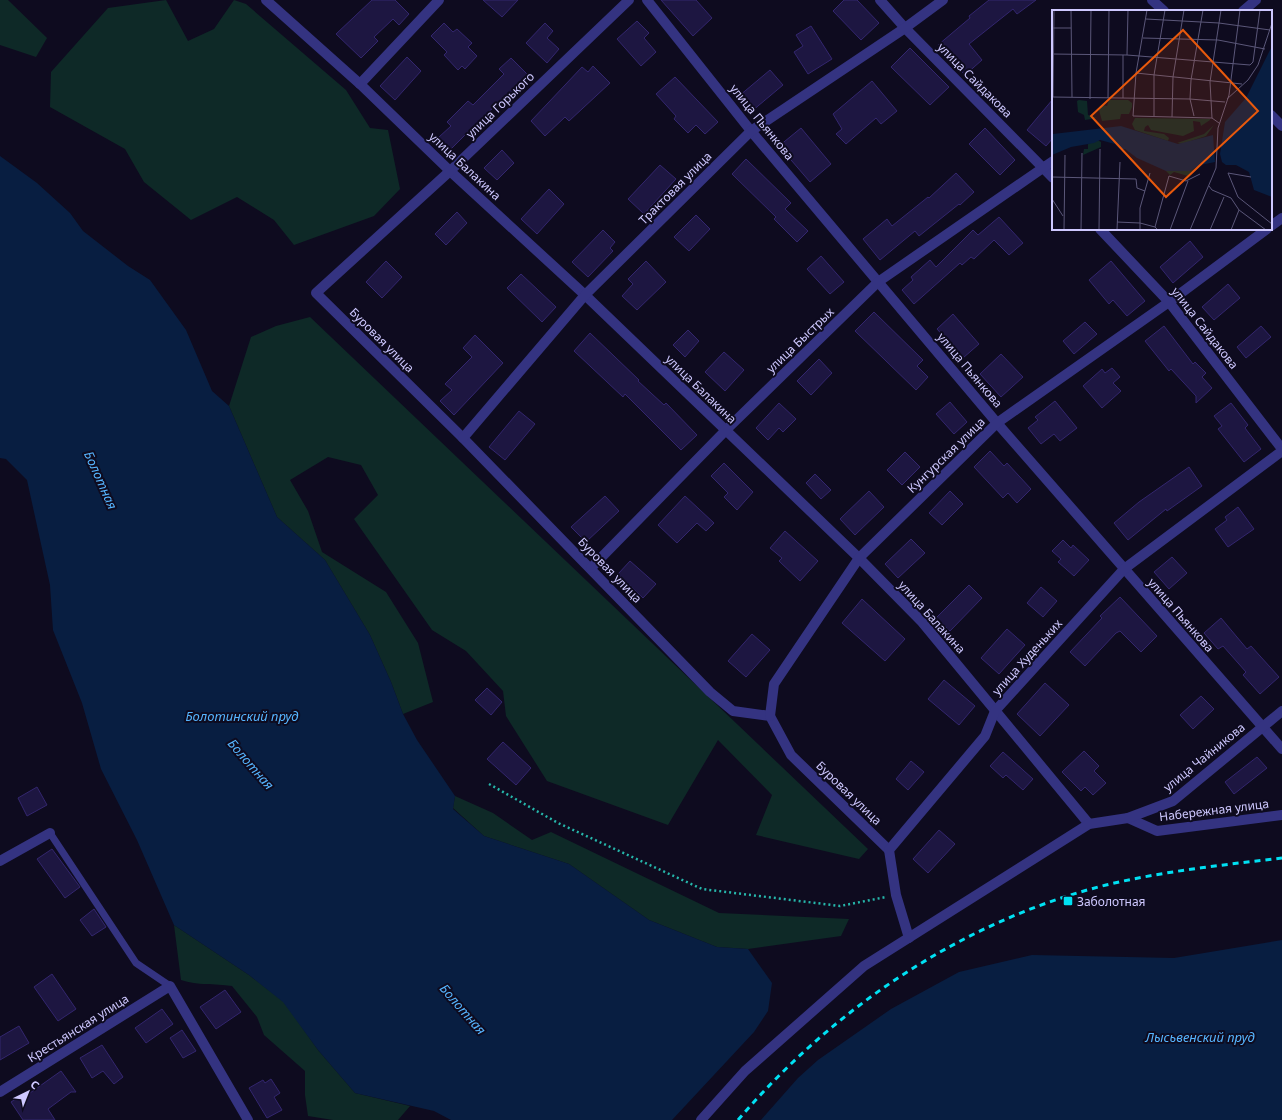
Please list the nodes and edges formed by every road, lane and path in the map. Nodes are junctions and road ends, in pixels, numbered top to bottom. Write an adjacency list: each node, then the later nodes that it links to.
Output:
1 (266, 0): 12 (street, улица Балакина)
2 (439, 0): 12 (street)
3 (629, 0): 18 (street, улица Горького)
4 (647, 0): 15 (street, улица Пьянкова)
5 (880, 0): 11 (street, улица Сайдакова)
6 (943, 0): 11 (street, Трактовая улица)
7 (1152, 0): 9 (street)
8 (1256, 0): 10 (street)
9 (1163, 10)
10 (1244, 10)
11 (905, 28): 15 (street, Трактовая улица); 17 (street, улица Сайдакова)
12 (360, 84): 18 (street, улица Балакина)
13 (1272, 116): 14 (street)
14 (1282, 126)
15 (751, 131): 24 (street, улица Пьянкова); 26 (street, Трактовая улица)
16 (1052, 162): 17 (street, улица Быстрых)
17 (1044, 168): 19 (street, улица Сайдакова); 24 (street, улица Быстрых)
18 (450, 171): 25 (street, улица Горького); 26 (street, улица Балакина)
19 (1052, 177)
20 (1282, 218): 21 (street)
21 (1272, 225)
22 (1101, 230): 27 (street, улица Сайдакова)
23 (1266, 230): 27 (street, Кунгурская улица)
24 (878, 282): 28 (street, улица Пьянкова); 29 (street, улица Быстрых)
25 (316, 292): 30 (street, Буровая улица)
26 (585, 295): 29 (street, улица Балакина); 30 (street, Трактовая улица)
27 (1168, 302): 28 (street, Кунгурская улица); 31 (street, улица Сайдакова)
28 (997, 423): 32 (street, Кунгурская улица); 34 (street, улица Пьянкова)
29 (726, 430): 32 (street, улица Балакина); 33 (street, улица Быстрых)
30 (463, 438): 33 (street, Буровая улица)
31 (1282, 450): 34 (street, улица Худеньких)
32 (859, 558): 35 (street, улица Балакина); 37 (street, Кунгурская улица)
33 (591, 568): 37 (street, Буровая улица)
34 (1124, 569): 35 (street, улица Худеньких); 38 (street, улица Пьянкова)
35 (995, 711): 43 (street, улица Балакина); 45 (street, улица Худеньких)
36 (1282, 711): 38 (street, улица Чайникова)
37 (770, 716): 45 (street, Буровая улица)
38 (1262, 727): 39 (street, улица Пьянкова); 42 (street, улица Чайникова)
39 (1282, 749)
40 (489, 784): 47 (path)
41 (1282, 815): 42 (street, Набережная улица)
42 (1128, 818): 43 (street, улица Чайникова)
43 (1089, 824): 48 (street)
44 (50, 833): 46 (street); 49 (lane)
45 (889, 850): 47 (street)
46 (0, 861)
47 (896, 895): 48 (street)
48 (909, 938): 52 (street)
49 (170, 986): 50 (street, Крестьянская улица); 51 (street)
50 (0, 1092)
51 (248, 1120)
52 (701, 1120)

